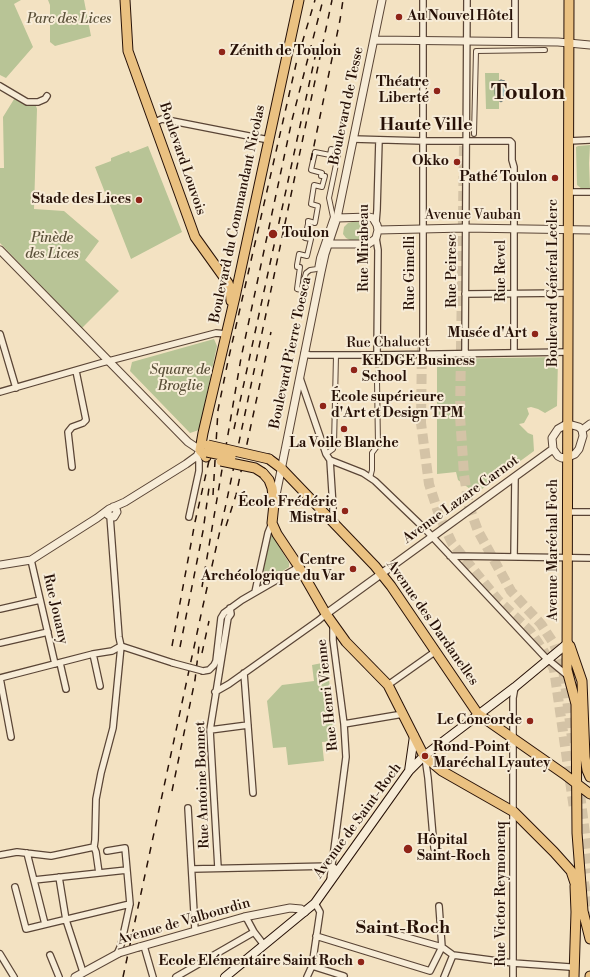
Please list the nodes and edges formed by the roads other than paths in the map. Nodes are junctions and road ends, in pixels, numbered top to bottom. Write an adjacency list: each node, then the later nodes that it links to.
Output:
1 (125, 0): 17 (main road, Boulevard Louvois)
2 (299, 0): 20 (main road, Boulevard du Commandant Nicolas)
3 (382, 0): 8 (street, Boulevard de Tesse)
4 (423, 0): 9 (street, Rue Gimelli)
5 (467, 0): 11 (street, Rue Peiresc)
6 (515, 0): 10 (street)
7 (569, 0): 12 (main road, Boulevard Général Leclerc)
8 (374, 40): 9 (street); 19 (street, Boulevard de Tesse)
9 (422, 41): 11 (street); 23 (street, Rue Gimelli)
10 (515, 41): 11 (street); 12 (street)
11 (467, 42): 24 (street, Rue Peiresc)
12 (569, 43): 13 (street); 25 (main road, Boulevard Général Leclerc)
13 (590, 46)
14 (545, 50): 18 (street)
15 (0, 86): 16 (street)
16 (47, 96)
17 (155, 122): 20 (street); 43 (main road, Boulevard Louvois)
18 (474, 134)
19 (353, 139): 21 (street); 29 (street, Boulevard de Tesse)
20 (269, 140): 43 (main road, Boulevard du Commandant Nicolas)
21 (378, 140): 23 (street); 30 (street, Rue Mirabeau)
22 (590, 140): 25 (street)
23 (423, 141): 24 (street); 32 (street, Rue Gimelli)
24 (467, 141): 31 (street, Rue Peiresc); 33 (street, Rue Revel)
25 (569, 141): 27 (main road, Boulevard Général Leclerc)
26 (315, 152): 26 (street)
27 (568, 192): 28 (street); 35 (main road, Boulevard Général Leclerc)
28 (590, 192)
29 (337, 218): 30 (street); 38 (street, Boulevard de Tesse)
30 (376, 222): 34 (street, Rue Mirabeau)
31 (465, 228): 32 (street, Avenue Vauban); 33 (street, Avenue Vauban); 42 (street, Rue Peiresc)
32 (423, 229): 34 (street, Avenue Vauban); 52 (street, Rue Gimelli)
33 (514, 229): 35 (street, Avenue Vauban); 40 (street, Rue Revel)
34 (378, 230): 37 (street, Rue Mirabeau)
35 (568, 230): 36 (street, Avenue Vauban); 41 (main road, Boulevard Général Leclerc)
36 (590, 230)
37 (376, 238): 38 (street); 51 (street, Rue Mirabeau)
38 (329, 244): 49 (street, Boulevard Pierre Toesca)
39 (0, 250): 53 (street)
40 (514, 293): 41 (street); 42 (street); 48 (street, Rue Revel)
41 (568, 293): 46 (main road, Boulevard Général Leclerc)
42 (465, 294): 47 (street, Rue Peiresc)
43 (232, 306): 45 (main road, Boulevard du Commandant Nicolas)
44 (0, 334): 57 (street)
45 (226, 334): 53 (street); 63 (main road, Boulevard du Commandant Nicolas)
46 (568, 352): 48 (street, Rue Chalucet); 60 (main road, Boulevard Général Leclerc)
47 (465, 353): 48 (street, Rue Chalucet); 52 (street, Rue Chalucet)
48 (514, 353)
49 (304, 354): 50 (street, Rue Chalucet); 55 (street, Boulevard Pierre Toesca)
50 (336, 355): 51 (street, Rue Chalucet); 64 (street)
51 (377, 355): 52 (street, Rue Chalucet)
52 (423, 355)
53 (108, 361): 54 (street); 63 (street)
54 (76, 371): 57 (street); 68 (street)
55 (299, 378): 64 (street); 67 (street, Boulevard Pierre Toesca)
56 (377, 380): 70 (street)
57 (16, 388): 58 (street)
58 (0, 392)
59 (590, 424): 61 (street)
60 (568, 425): 61 (street); 62 (street); 65 (main road, Boulevard Général Leclerc)
61 (582, 430): 65 (street)
62 (553, 449): 65 (street); 69 (street, Avenue Lazare Carnot)
63 (204, 452): 67 (main road, bridge); 74 (street); 75 (street, Boulevard du Commandant Nicolas)
64 (326, 454): 66 (street)
65 (568, 457): 72 (main road, Avenue Maréchal Foch)
66 (330, 460): 70 (street); 76 (street)
67 (271, 466): 71 (street, Boulevard Pierre Toesca); 71 (main road); 76 (main road, Avenue des Dardanelles)
68 (72, 467)
69 (515, 477): 78 (street, Avenue Lazare Carnot); 80 (street)
70 (370, 478): 78 (street)
71 (274, 504): 77 (main road)
72 (568, 512): 73 (street); 81 (main road, Avenue Maréchal Foch)
73 (587, 512)
74 (112, 513): 83 (street); 96 (street)
75 (189, 517)
76 (330, 519): 86 (main road, Avenue des Dardanelles)
77 (272, 523): 85 (main road); 87 (street)
78 (433, 537): 79 (street); 86 (street, Avenue Lazare Carnot)
79 (450, 556): 80 (street); 99 (street)
80 (514, 557): 81 (street)
81 (568, 557): 82 (street); 95 (main road, Avenue Maréchal Foch)
82 (590, 558)
83 (31, 560): 84 (street); 88 (street, Rue Jouany)
84 (0, 565)
85 (299, 567): 87 (street); 91 (main road)
86 (381, 573): 91 (street, Avenue Lazare Carnot); 97 (main road, Avenue des Dardanelles)
87 (255, 592): 89 (street)
88 (40, 600): 90 (street); 93 (street, Rue Jouany)
89 (230, 608): 96 (street, bridge); 108 (street, Rue Antoine Bonnet)
90 (0, 609)
91 (326, 614): 92 (main road); 101 (street)
92 (333, 624): 104 (main road); 111 (street, Rue Henri Vienne)
93 (48, 632): 94 (street); 100 (street, Rue Jouany)
94 (0, 643)
95 (568, 643): 99 (main road, Avenue de Saint-Roch); 102 (main road, Avenue Maréchal Foch); 117 (main road)
96 (121, 646): 98 (street); 127 (street)
97 (436, 651): 104 (street); 110 (main road, Avenue des Dardanelles)
98 (93, 654): 100 (street); 105 (street)
99 (549, 660): 102 (street); 106 (main road, Avenue de Saint-Roch)
100 (57, 664): 103 (street); 107 (street, Rue Jouany)
101 (244, 673): 108 (street); 112 (street)
102 (569, 677): 121 (main road, Avenue Maréchal Foch)
103 (0, 678): 115 (street)
104 (388, 685): 109 (main road)
105 (100, 686)
106 (515, 687): 110 (main road, Avenue de Saint-Roch); 116 (street, Rue Victor Reymonenq)
107 (66, 689)
108 (215, 692): 113 (street, Rue Antoine Bonnet)
109 (403, 714): 111 (street); 114 (main road)
110 (478, 714): 116 (main road, Avenue des Dardanelles); 118 (main road, Avenue de Saint-Roch)
111 (344, 724): 134 (street, Rue Henri Vienne)
112 (248, 725): 113 (street); 122 (street)
113 (210, 730): 133 (street, Rue Antoine Bonnet)
114 (414, 736): 118 (main road); 119 (main road)
115 (11, 737)
116 (513, 738): 121 (main road, Avenue des Dardanelles); 125 (street, Rue Victor Reymonenq)
117 (587, 752): 120 (main road)
118 (424, 756): 119 (main road, Avenue de Saint-Roch); 125 (main road); 128 (street)
119 (409, 771): 134 (main road, Avenue de Saint-Roch)
120 (589, 772): 121 (main road)
121 (577, 784): 123 (main road, Avenue des Dardanelles); 126 (main road, Avenue Maréchal Foch)
122 (252, 793)
123 (590, 794)
124 (188, 808): 132 (street)
125 (514, 812): 139 (main road); 160 (street, Rue Victor Reymonenq)
126 (577, 833): 139 (main road); 144 (main road)
127 (94, 847): 130 (street); 136 (street)
128 (434, 848)
129 (106, 851): 135 (street)
130 (27, 853): 131 (street); 138 (street)
131 (0, 855)
132 (192, 868): 133 (street); 148 (street)
133 (218, 868): 134 (street)
134 (335, 868): 143 (main road, Avenue de Saint-Roch)
135 (127, 870): 136 (street); 141 (street)
136 (99, 873): 137 (street)
137 (59, 877): 138 (street); 146 (street)
138 (34, 880): 147 (street)
139 (575, 882): 144 (main road); 163 (main road)
140 (15, 887): 147 (street)
141 (130, 904): 146 (street); 157 (street)
142 (439, 906): 155 (street)
143 (310, 907): 145 (street, Avenue de Valbourdin); 151 (street); 153 (main road, Avenue de Saint-Roch)
144 (583, 911): 152 (main road)
145 (244, 917): 148 (street, Avenue de Valbourdin); 150 (street)
146 (66, 920): 147 (street); 162 (street)
147 (45, 924)
148 (195, 930): 154 (street, Avenue de Valbourdin)
149 (381, 930): 155 (street)
150 (254, 932): 153 (street); 169 (street)
151 (316, 936): 155 (street); 161 (street)
152 (590, 939)
153 (264, 945): 170 (main road, Avenue de Saint-Roch)
154 (141, 946): 157 (street, Avenue de Valbourdin, bridge); 168 (street)
155 (442, 947): 159 (street)
156 (0, 954): 165 (street)
157 (118, 954): 162 (street, Avenue de Valbourdin)
158 (50, 955): 166 (street)
159 (452, 955): 160 (street); 172 (street)
160 (513, 963): 163 (street); 173 (street, Rue Victor Reymonenq)
161 (312, 966): 164 (street); 171 (street)
162 (83, 972): 167 (street, Avenue de Valbourdin)
163 (574, 973)
164 (344, 976)
165 (14, 977)
166 (59, 977)
167 (75, 977)
168 (153, 977)
169 (176, 977)
170 (225, 977)
171 (307, 977)
172 (444, 977)
173 (513, 977)

